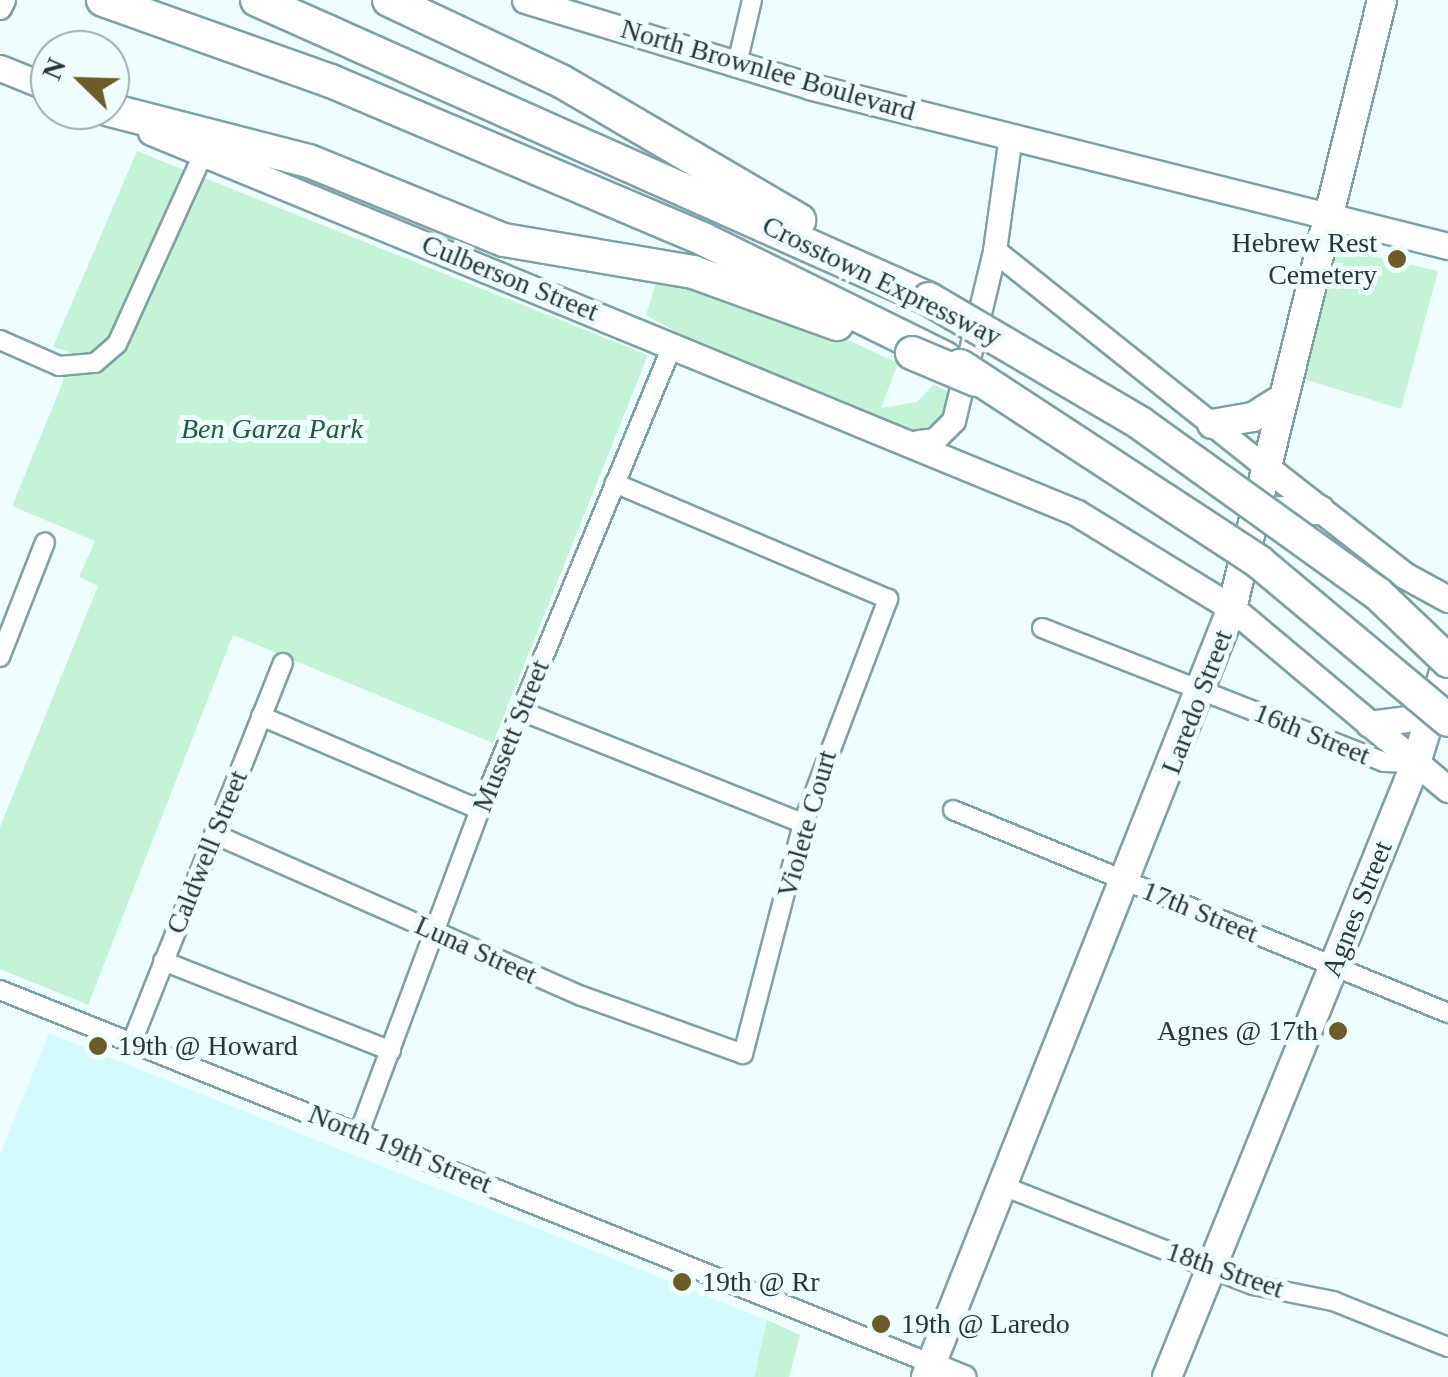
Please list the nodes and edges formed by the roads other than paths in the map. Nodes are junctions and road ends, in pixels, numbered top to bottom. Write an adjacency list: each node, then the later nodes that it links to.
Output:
1 (4, 0): 9 (street)
2 (103, 0): 13 (highway)
3 (152, 0): 13 (highway)
4 (258, 0): 21 (highway, Crosstown Expressway)
5 (386, 0): 21 (highway)
6 (525, 0): 10 (main road, North Brownlee Boulevard)
7 (752, 0): 10 (street)
8 (1382, 0): 18 (main road, Laredo Street)
9 (0, 8)
10 (737, 64): 16 (main road, North Brownlee Boulevard)
11 (0, 68): 12 (main road)
12 (30, 80)
13 (331, 81): 24 (highway)
14 (130, 116): 24 (highway)
15 (130, 121): 17 (main road, Culberson Street)
16 (1011, 136): 18 (main road, North Brownlee Boulevard); 20 (street)
17 (203, 154): 22 (street); 23 (main road, Culberson Street)
18 (1327, 216): 19 (main road, North Brownlee Boulevard); 25 (main road, Laredo Street)
19 (1448, 246)
20 (995, 252): 26 (street); 27 (street)
21 (930, 300): 37 (highway, Crosstown Expressway, bridge)
22 (0, 340)
23 (673, 344): 27 (main road, Culberson Street); 29 (street, Mussett Street)
24 (912, 346): 42 (highway, Crosstown Expressway, bridge)
25 (1282, 399): 26 (main road); 28 (main road, Laredo Street)
26 (1212, 424): 28 (street)
27 (920, 442): 34 (main road)
28 (1266, 467): 30 (main road); 31 (main road, Laredo Street)
29 (615, 483): 40 (street, Mussett Street); 48 (street, Violete Court)
30 (1320, 510): 31 (main road); 33 (main road)
31 (1254, 512): 34 (main road, Laredo Street)
32 (45, 542): 36 (street)
33 (1448, 599)
34 (1232, 608): 39 (main road, Laredo Street); 43 (main road)
35 (1042, 628): 39 (street, 16th Street)
36 (0, 658)
37 (1448, 660): 42 (main road, Agnes Street)
38 (282, 663): 41 (street, Caldwell Street)
39 (1204, 691): 44 (street, 16th Street); 50 (main road, Laredo Street)
40 (521, 711): 46 (street, Mussett Street); 48 (street)
41 (262, 716): 46 (street); 49 (street, Caldwell Street)
42 (1439, 718): 43 (main road); 44 (main road, Agnes Street)
43 (1370, 724): 44 (main road)
44 (1416, 763): 45 (main road); 53 (main road, Agnes Street)
45 (1448, 789)
46 (480, 810): 51 (street, Mussett Street)
47 (953, 810): 50 (street, 17th Street)
48 (803, 823): 58 (street, Violete Court)
49 (214, 834): 51 (street, Luna Street); 52 (street, Caldwell Street)
50 (1127, 882): 53 (street, 17th Street); 60 (main road, Laredo Street)
51 (434, 932): 57 (street, Mussett Street); 58 (street, Luna Street)
52 (163, 960): 56 (street, Caldwell Street); 57 (street)
53 (1334, 967): 55 (street, 17th Street); 61 (main road, Agnes Street)
54 (0, 990): 56 (street, North 19th Street)
55 (1448, 1014)
56 (132, 1042): 59 (street, North 19th Street)
57 (390, 1051): 59 (street, Mussett Street)
58 (742, 1054)
59 (360, 1133): 63 (street, North 19th Street)
60 (1004, 1186): 61 (street, 18th Street); 63 (main road, Laredo Street)
61 (1212, 1269): 62 (street, 18th Street); 65 (main road, Agnes Street)
62 (1446, 1340)
63 (929, 1370): 64 (street)
64 (965, 1377)
65 (1167, 1377)

